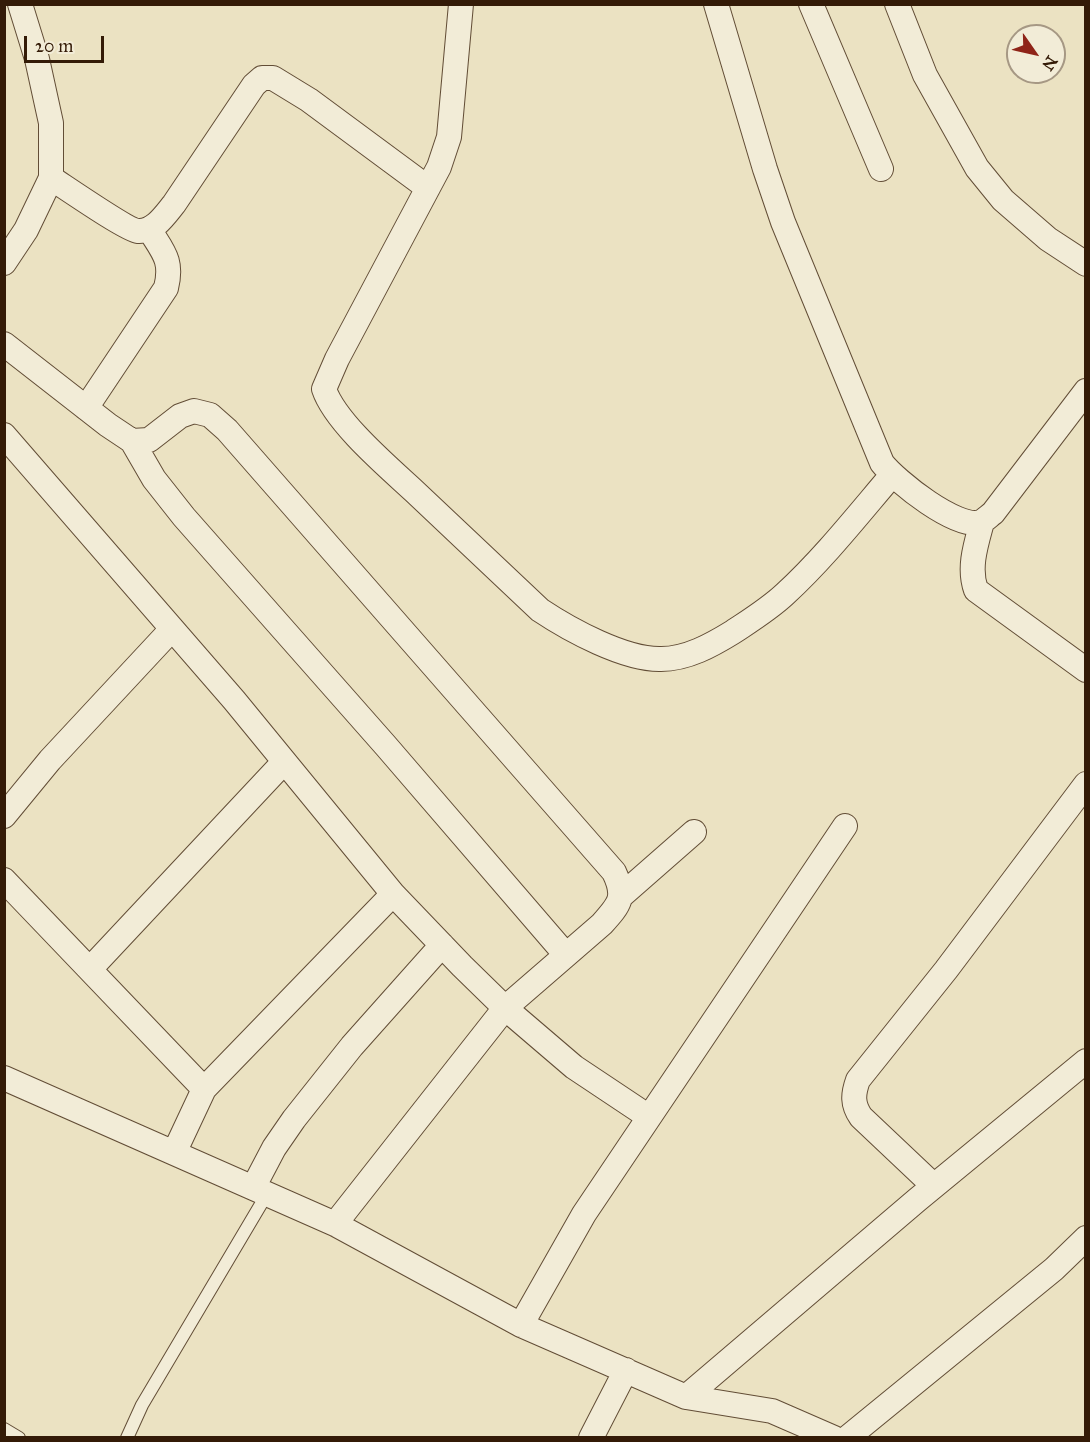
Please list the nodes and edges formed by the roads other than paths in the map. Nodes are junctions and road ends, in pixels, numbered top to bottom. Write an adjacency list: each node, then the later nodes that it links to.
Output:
1 (20, 4): 7 (street)
2 (460, 4): 8 (street)
3 (716, 4): 17 (street)
4 (811, 4): 6 (street)
5 (897, 4): 11 (street)
6 (881, 169)
7 (51, 178): 9 (street); 10 (street)
8 (428, 188): 9 (street); 17 (street)
9 (149, 229): 14 (street)
10 (4, 263)
11 (1086, 264)
12 (4, 344): 14 (street)
13 (1086, 390): 18 (street)
14 (86, 408): 16 (street)
15 (4, 435): 19 (street)
16 (132, 441): 28 (street); 30 (street)
17 (892, 475): 18 (street)
18 (981, 522): 20 (street)
19 (172, 629): 21 (street); 23 (street)
20 (1086, 670)
21 (284, 762): 27 (street); 31 (street)
22 (1086, 784): 38 (street)
23 (4, 816)
24 (845, 826): 36 (street)
25 (694, 832): 28 (street)
26 (4, 880): 31 (street)
27 (393, 894): 29 (street); 35 (street)
28 (621, 896): 30 (street)
29 (442, 945): 32 (street); 39 (street)
30 (566, 955): 32 (street)
31 (90, 969): 35 (street)
32 (505, 1008): 36 (street); 40 (street)
33 (1086, 1062): 38 (street)
34 (4, 1078): 37 (street)
35 (204, 1089): 37 (street)
36 (649, 1117): 42 (street)
37 (174, 1153): 39 (street)
38 (934, 1186): 44 (street)
39 (260, 1191): 40 (street); 47 (lane)
40 (335, 1224): 42 (street)
41 (1086, 1238): 50 (street)
42 (521, 1325): 43 (street)
43 (626, 1370): 44 (street); 48 (street)
44 (686, 1397): 49 (street)
45 (4, 1429): 46 (lane)
46 (19, 1437)
47 (128, 1437)
48 (591, 1437)
49 (834, 1437)
50 (847, 1437)

